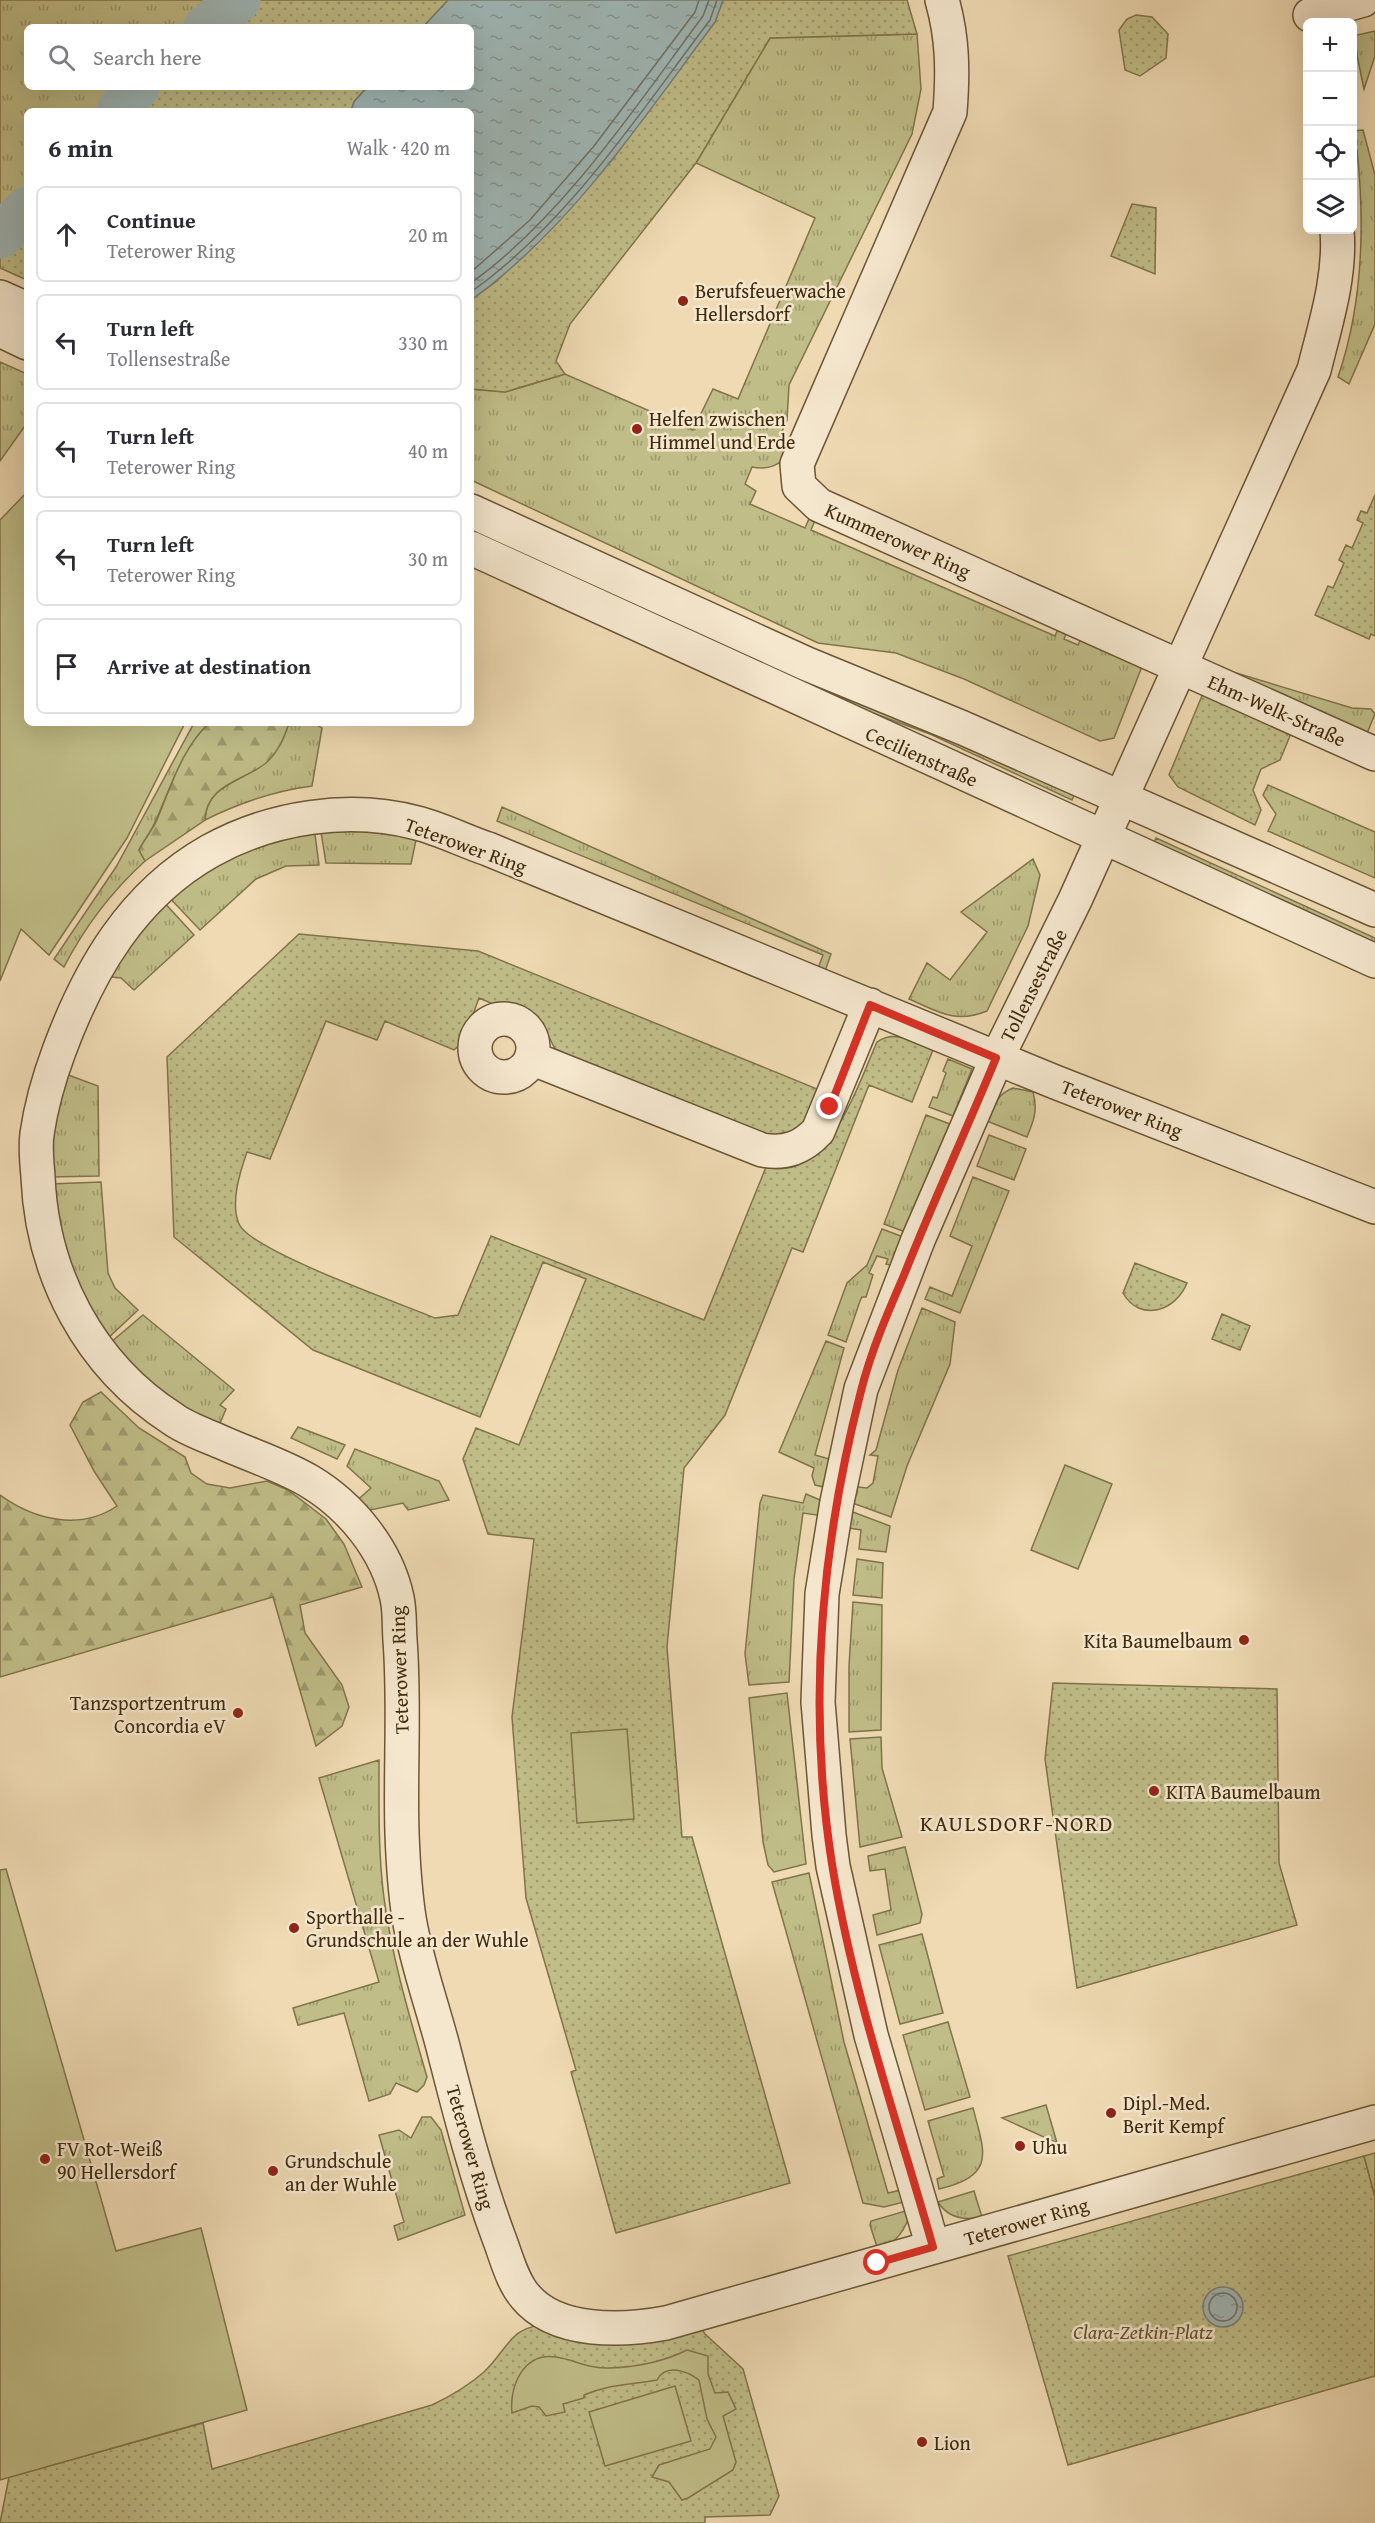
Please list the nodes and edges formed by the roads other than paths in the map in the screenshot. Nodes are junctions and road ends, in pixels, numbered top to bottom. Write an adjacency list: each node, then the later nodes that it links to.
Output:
1 (942, 0): 11 (street, Kummerower Ring)
2 (1362, 0): 3 (street)
3 (1310, 12)
4 (1337, 234): 11 (street)
5 (0, 297): 6 (street)
6 (24, 308)
7 (0, 330): 8 (street)
8 (24, 342)
9 (474, 512): 13 (street, Cecilienstraße)
10 (474, 549): 14 (street, Cecilienstraße)
11 (1180, 665): 12 (street, Ehm-Welk-Straße); 13 (street)
12 (1375, 754)
13 (1120, 798): 14 (street); 15 (street, Cecilienstraße)
14 (1104, 837): 16 (street, Cecilienstraße); 19 (street, Tollensestraße)
15 (1375, 910)
16 (1375, 961)
17 (870, 1005): 18 (street); 19 (street, Teterower Ring); 22 (street, Teterower Ring)
18 (531, 1058)
19 (996, 1058): 20 (street, Teterower Ring); 22 (street, Tollensestraße)
20 (1375, 1207)
21 (1375, 2122): 22 (street, Teterower Ring)
22 (933, 2247)

